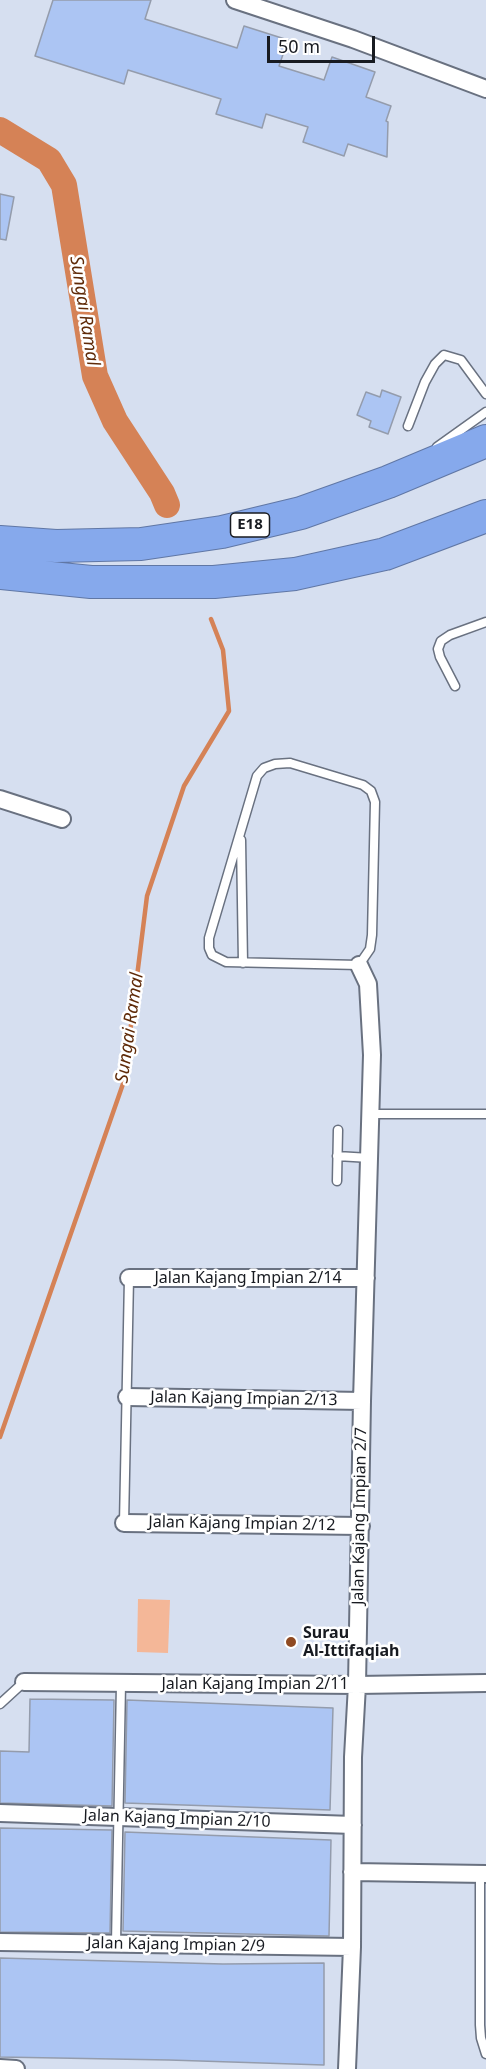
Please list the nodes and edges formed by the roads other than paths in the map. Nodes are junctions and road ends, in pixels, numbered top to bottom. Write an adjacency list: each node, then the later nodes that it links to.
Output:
1 (235, 0): 2 (street)
2 (486, 89)
3 (486, 394): 5 (lane)
4 (486, 412): 7 (lane)
5 (408, 426)
6 (486, 441): 7 (highway, E18)
7 (388, 482): 8 (highway, E18)
8 (301, 513): 10 (highway); 11 (highway, E18)
9 (486, 516): 12 (highway)
10 (0, 522)
11 (0, 542)
12 (0, 573)
13 (486, 622): 14 (lane)
14 (455, 686)
15 (0, 799): 16 (street)
16 (63, 819)
17 (241, 831): 18 (lane); 18 (lane); 19 (lane)
18 (243, 963): 19 (lane)
19 (358, 965): 20 (street, Jalan Kajang Impian 2/7)
20 (371, 1114): 21 (lane); 24 (street, Jalan Kajang Impian 2/7)
21 (486, 1114)
22 (338, 1130): 23 (lane)
23 (337, 1156): 24 (lane); 25 (lane)
24 (370, 1158): 27 (street, Jalan Kajang Impian 2/7)
25 (337, 1181)
26 (129, 1278): 27 (street, Jalan Kajang Impian 2/14); 28 (lane)
27 (366, 1278): 29 (street, Jalan Kajang Impian 2/7)
28 (127, 1397): 29 (street, Jalan Kajang Impian 2/13); 30 (lane)
29 (362, 1401): 31 (street, Jalan Kajang Impian 2/7)
30 (124, 1523): 31 (street, Jalan Kajang Impian 2/12)
31 (361, 1526): 35 (street, Jalan Kajang Impian 2/7)
32 (24, 1682): 34 (street, Jalan Kajang Impian 2/11); 36 (lane)
33 (486, 1683): 35 (street, Jalan Kajang Impian 2/11)
34 (121, 1684): 35 (street, Jalan Kajang Impian 2/11); 38 (lane)
35 (357, 1684): 39 (street, Jalan Kajang Impian 2/7)
36 (0, 1704)
37 (0, 1813): 38 (street, Jalan Kajang Impian 2/10)
38 (118, 1817): 39 (street, Jalan Kajang Impian 2/10); 43 (lane)
39 (354, 1825): 40 (street, Jalan Kajang Impian 2/7)
40 (352, 1872): 41 (street); 44 (street, Jalan Kajang Impian 2/7)
41 (483, 1874): 45 (lane)
42 (0, 1942): 43 (street, Jalan Kajang Impian 2/9)
43 (116, 1943): 44 (street, Jalan Kajang Impian 2/9)
44 (352, 1947): 48 (street, Jalan Kajang Impian 2/7)
45 (486, 2054)
46 (0, 2068): 47 (street)
47 (16, 2069)
48 (347, 2069)

